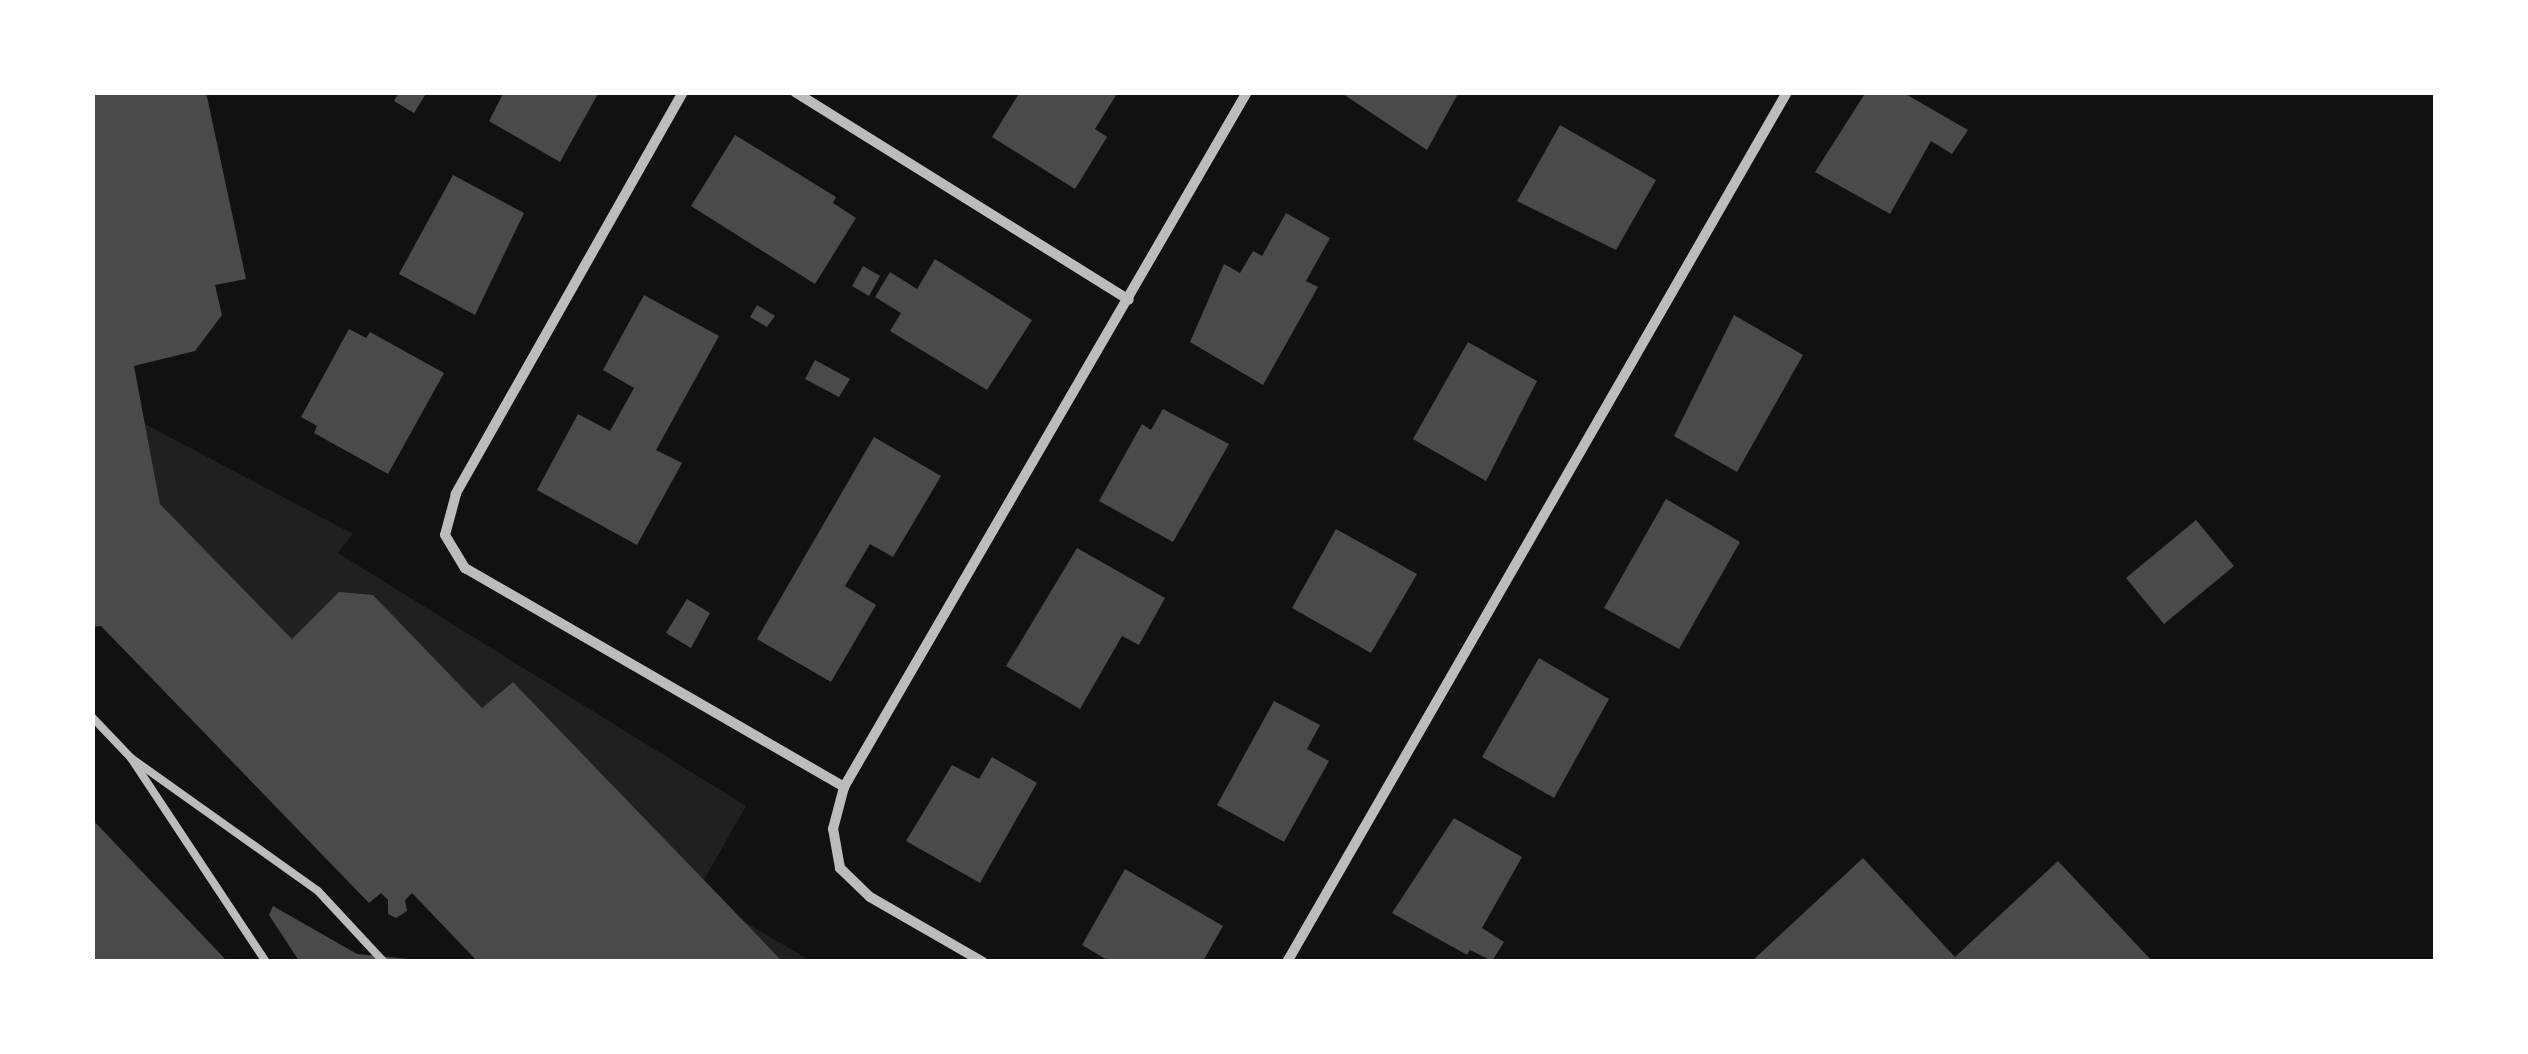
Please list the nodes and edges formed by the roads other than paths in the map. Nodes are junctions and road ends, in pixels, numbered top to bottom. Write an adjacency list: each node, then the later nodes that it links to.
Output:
1 (683, 92): 8 (street)
2 (795, 92): 5 (street)
3 (1246, 92): 5 (street)
4 (1787, 92): 12 (street)
5 (1128, 300): 8 (street)
6 (92, 717): 7 (lane)
7 (131, 758): 9 (lane); 10 (lane)
8 (844, 788): 11 (street)
9 (266, 962)
10 (384, 962)
11 (983, 962)
12 (1287, 962)

